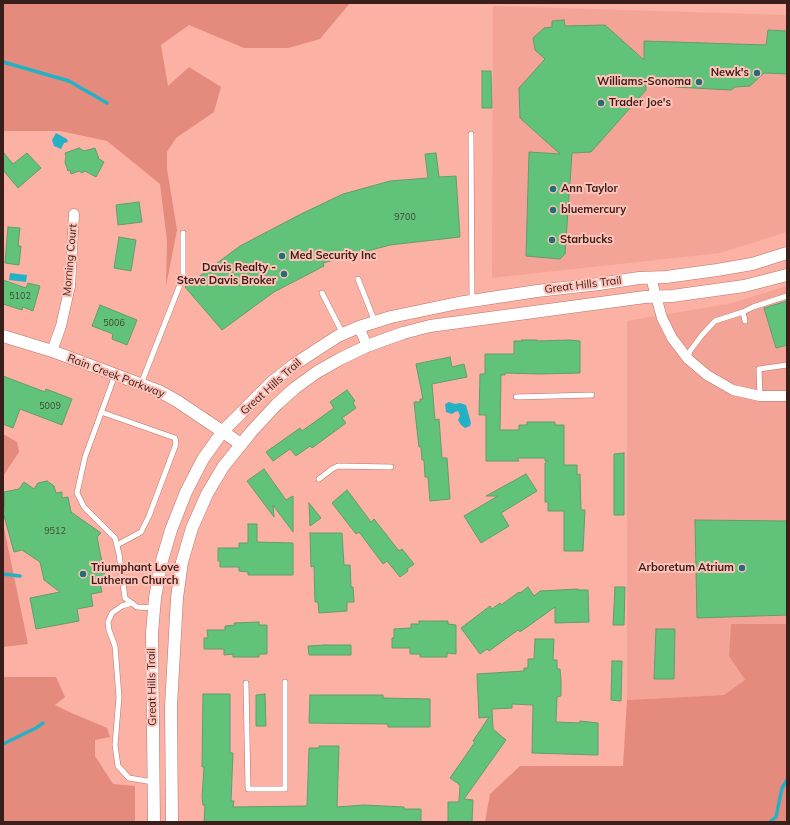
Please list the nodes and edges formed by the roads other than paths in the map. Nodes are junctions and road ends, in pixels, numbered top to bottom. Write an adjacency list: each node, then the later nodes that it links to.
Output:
1 (471, 134): 11 (lane)
2 (74, 214): 19 (street, Morning Court)
3 (183, 233): 23 (lane)
4 (787, 253): 6 (street, Great Hills Trail)
5 (787, 275): 9 (street, Great Hills Trail)
6 (651, 278): 9 (street); 11 (street, Great Hills Trail)
7 (358, 279): 13 (lane)
8 (322, 293): 16 (lane)
9 (656, 296): 18 (street, Great Hills Trail); 20 (street)
10 (787, 296): 12 (lane)
11 (472, 301): 13 (street, Great Hills Trail)
12 (743, 312): 14 (lane); 20 (lane)
13 (375, 322): 15 (street, Great Hills Trail)
14 (746, 322)
15 (359, 327): 16 (street, Great Hills Trail); 18 (street)
16 (343, 334): 29 (street, Great Hills Trail)
17 (3, 336): 19 (street, Rain Creek Parkway)
18 (367, 346): 30 (street, Great Hills Trail)
19 (52, 351): 22 (street, Rain Creek Parkway)
20 (688, 359): 25 (street)
21 (787, 365): 25 (lane)
22 (115, 374): 23 (street, Rain Creek Parkway); 28 (lane)
23 (141, 384): 29 (street, Rain Creek Parkway)
24 (592, 395): 27 (lane)
25 (760, 396): 26 (street)
26 (787, 396)
27 (516, 397)
28 (101, 412): 33 (lane); 33 (lane)
29 (223, 432): 30 (street, Rain Creek Parkway); 35 (street, Great Hills Trail)
30 (241, 444): 40 (street, Great Hills Trail)
31 (391, 467): 32 (lane)
32 (319, 479)
33 (117, 545): 34 (lane)
34 (132, 603): 35 (lane); 38 (lane)
35 (154, 608): 38 (street, Great Hills Trail)
36 (285, 682): 37 (lane)
37 (246, 683)
38 (153, 782): 39 (street, Great Hills Trail)
39 (154, 822)
40 (172, 822)

